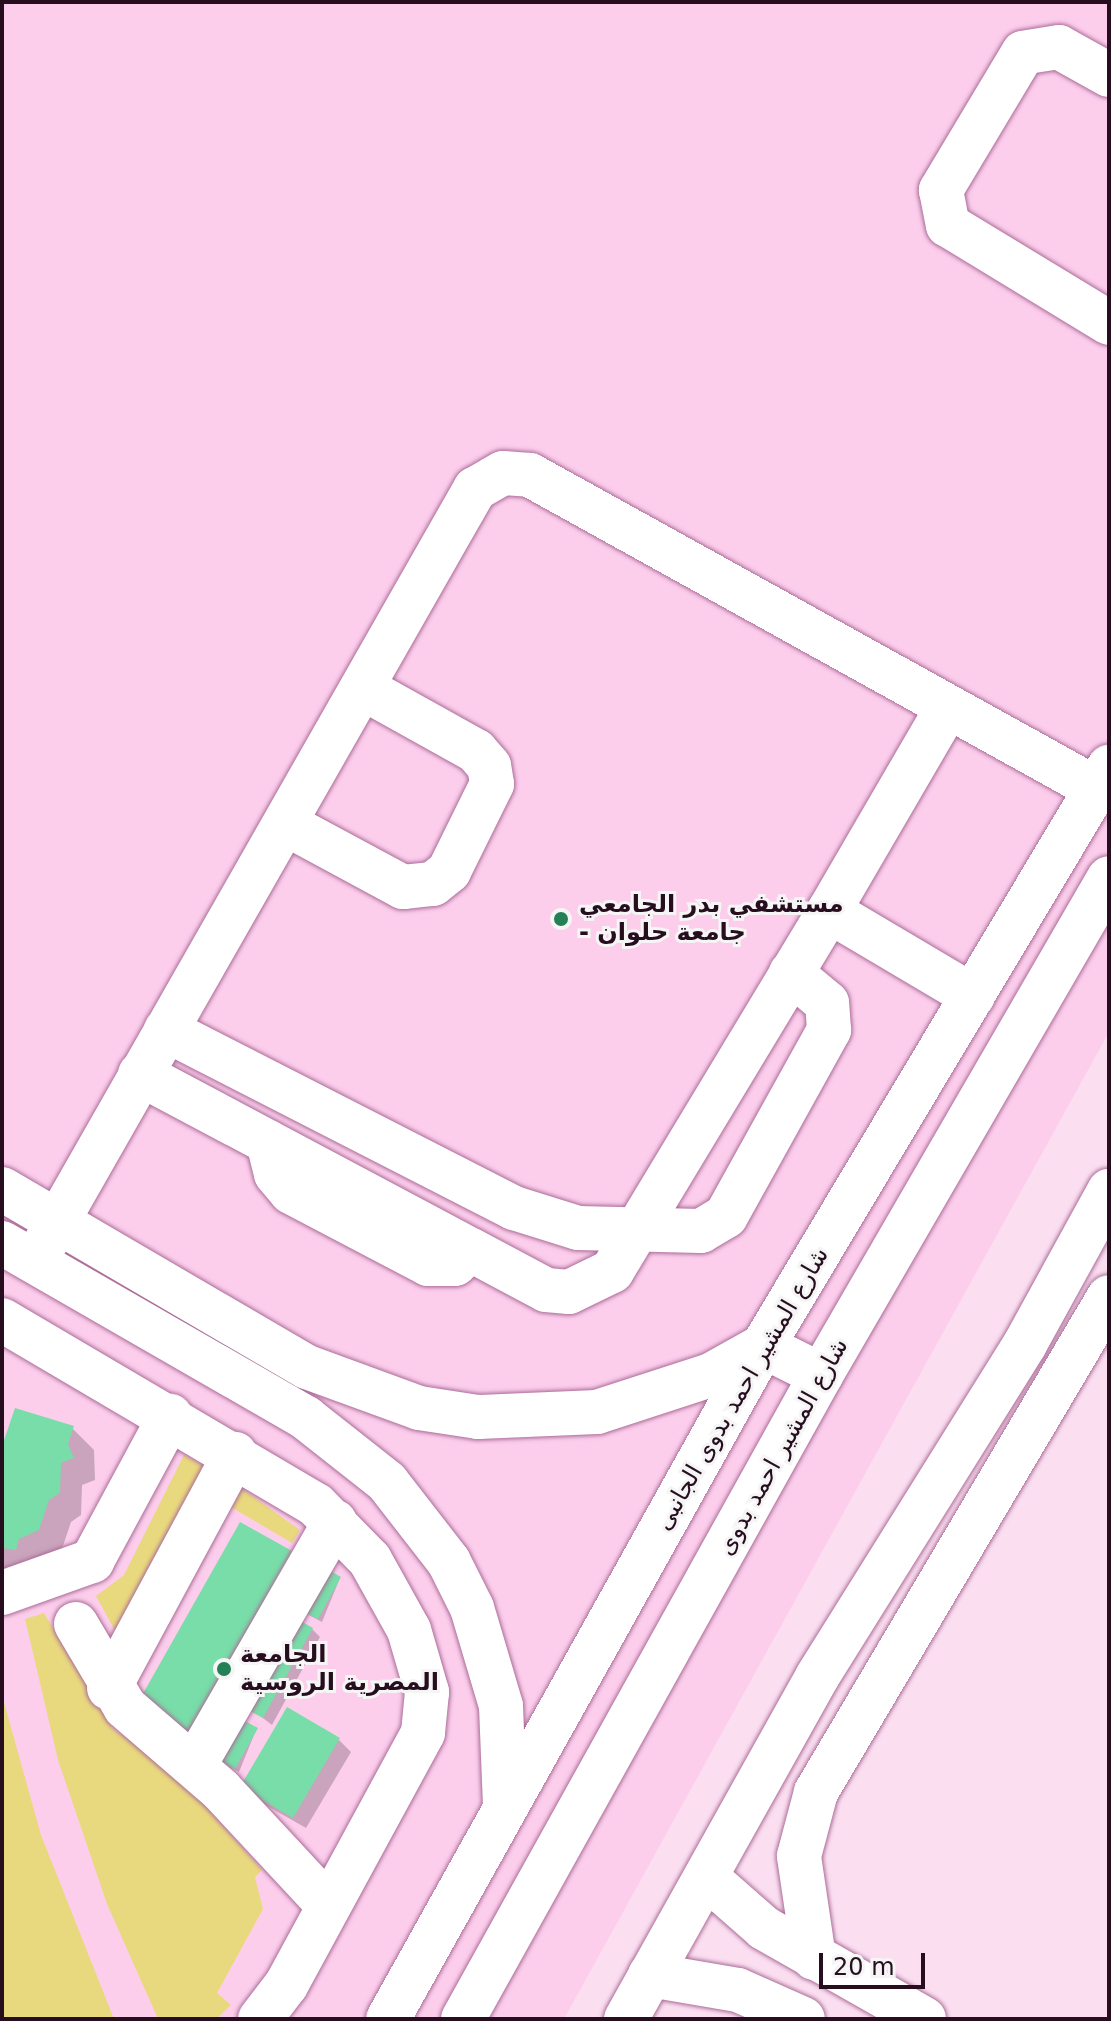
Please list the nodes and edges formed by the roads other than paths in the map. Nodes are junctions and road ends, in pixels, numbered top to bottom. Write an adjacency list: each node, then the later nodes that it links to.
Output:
1 (1109, 75): 2 (street)
2 (1109, 323)
3 (363, 688): 4 (street); 6 (street); 6 (street)
4 (947, 708): 5 (street); 8 (street)
5 (1103, 778): 10 (street, شارع المشير احمد بدوى الجانبى)
6 (286, 824): 11 (street)
7 (1109, 878): 27 (street, شارع المشير احمد بدوى)
8 (829, 911): 9 (street); 10 (street)
9 (791, 973): 19 (street); 19 (street)
10 (973, 996): 25 (street, شارع المشير احمد بدوى الجانبى)
11 (166, 1030): 12 (street); 14 (street)
12 (140, 1074): 13 (street); 18 (street)
13 (268, 1142): 17 (street); 20 (street)
14 (417, 1158): 17 (street); 19 (street)
15 (2, 1189): 18 (street)
16 (1109, 1191): 24 (street)
17 (392, 1207): 20 (street)
18 (57, 1220): 21 (street); 25 (street)
19 (638, 1230): 20 (street)
20 (470, 1250)
21 (18, 1252): 35 (street)
22 (1109, 1297): 26 (street)
23 (2, 1320): 28 (street)
24 (1025, 1344): 26 (street); 36 (street)
25 (763, 1346): 27 (street); 35 (street, شارع المشير احمد بدوى الجانبى)
26 (1071, 1364): 38 (street)
27 (821, 1375): 43 (street, شارع المشير احمد بدوى)
28 (170, 1416): 29 (street); 31 (street)
29 (235, 1454): 30 (street); 33 (street)
30 (335, 1522): 34 (street); 37 (street)
31 (2, 1593)
32 (76, 1624): 33 (street)
33 (109, 1688): 34 (street)
34 (194, 1766): 37 (street)
35 (505, 1808): 42 (street, شارع المشير احمد بدوى الجانبى)
36 (706, 1877): 38 (street); 39 (street)
37 (327, 1904): 41 (street)
38 (814, 1958): 45 (street)
39 (650, 1975): 40 (street); 44 (street)
40 (789, 2017)
41 (260, 2019)
42 (388, 2019)
43 (463, 2019)
44 (626, 2019)
45 (924, 2019)

